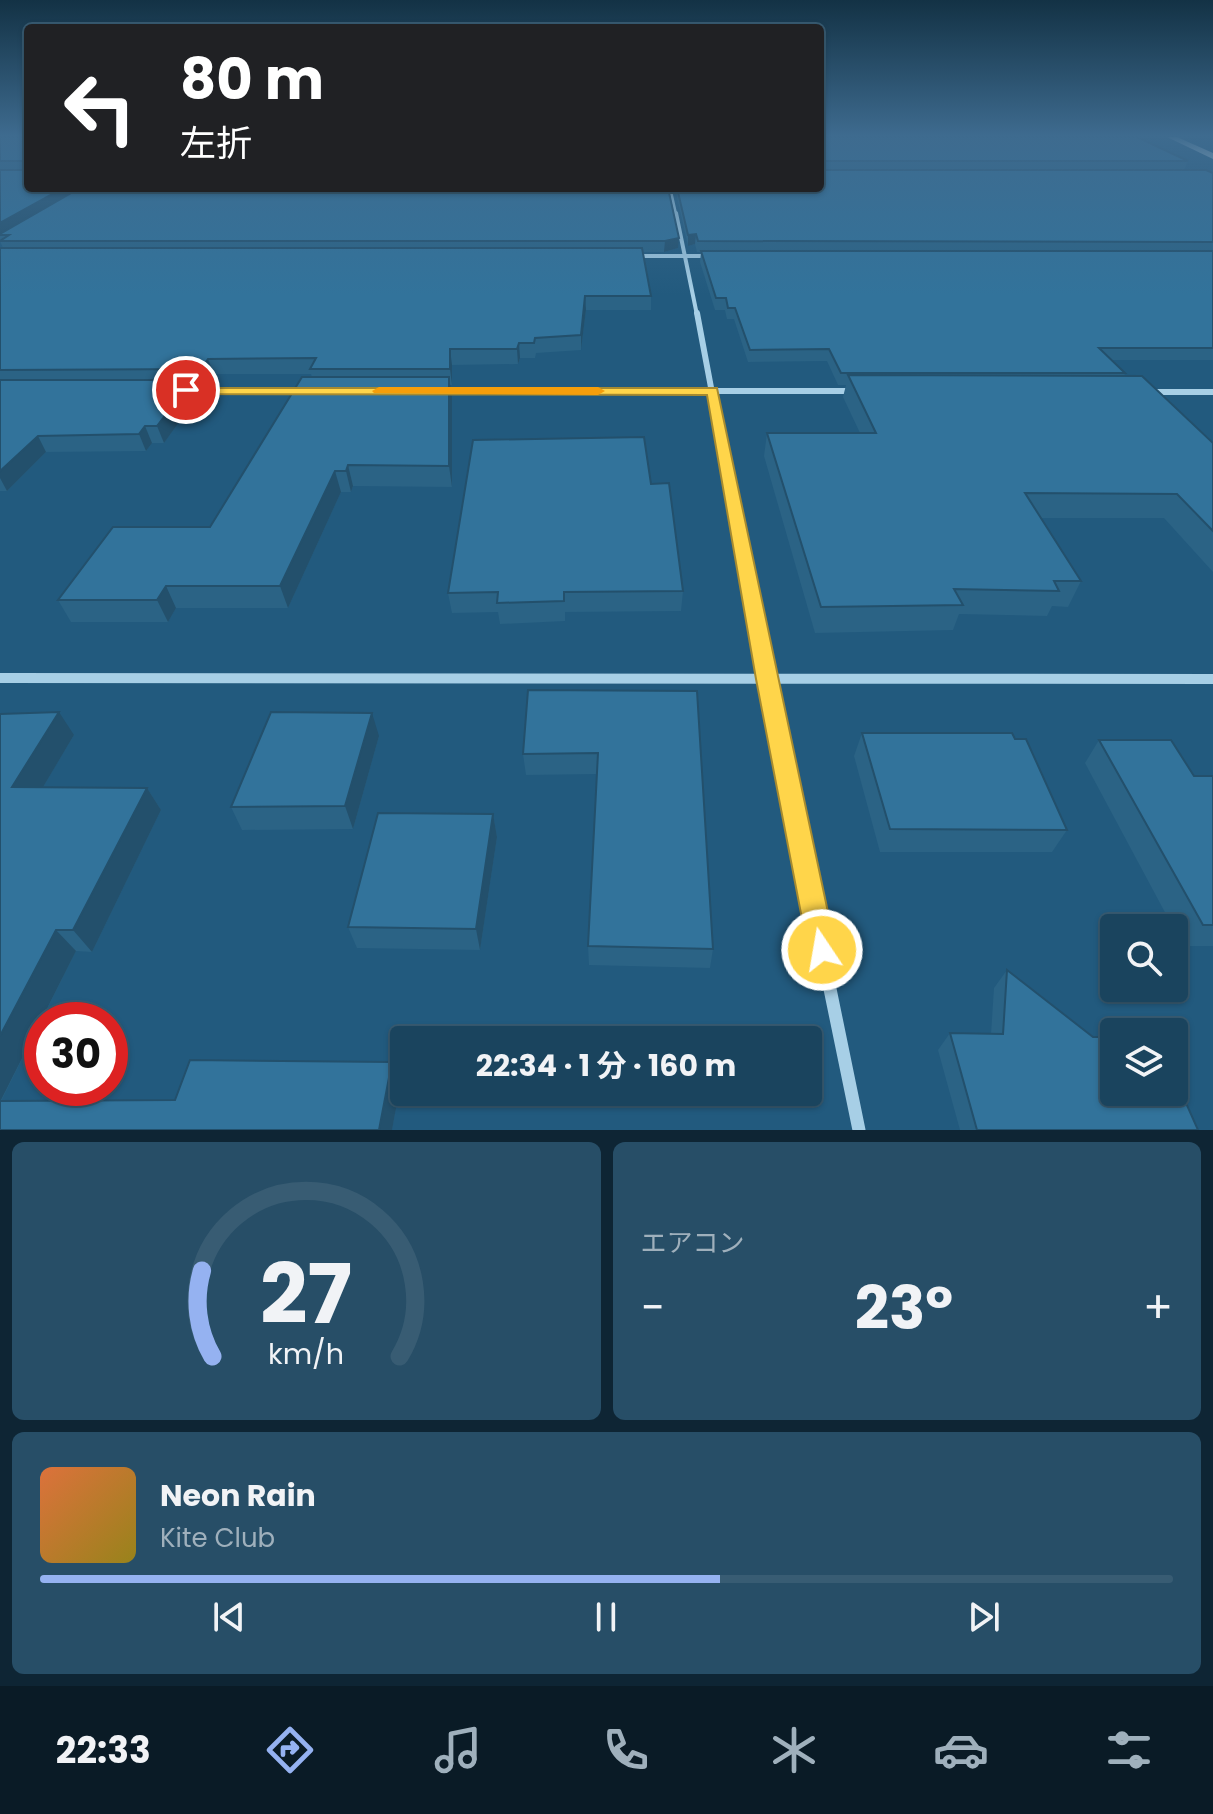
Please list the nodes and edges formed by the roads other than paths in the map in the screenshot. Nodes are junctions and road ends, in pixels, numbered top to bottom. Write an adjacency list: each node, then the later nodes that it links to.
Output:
1 (671, 192): 3 (street)
2 (622, 256): 3 (street)
3 (686, 256): 4 (street); 8 (street)
4 (718, 256)
5 (174, 390): 6 (street)
6 (317, 391)
7 (428, 391): 8 (street)
8 (713, 391): 9 (street); 13 (street)
9 (869, 391)
10 (1135, 392): 11 (street)
11 (1213, 392)
12 (0, 678): 13 (street)
13 (766, 679): 14 (street); 15 (street)
14 (1213, 679)
15 (859, 1130)

